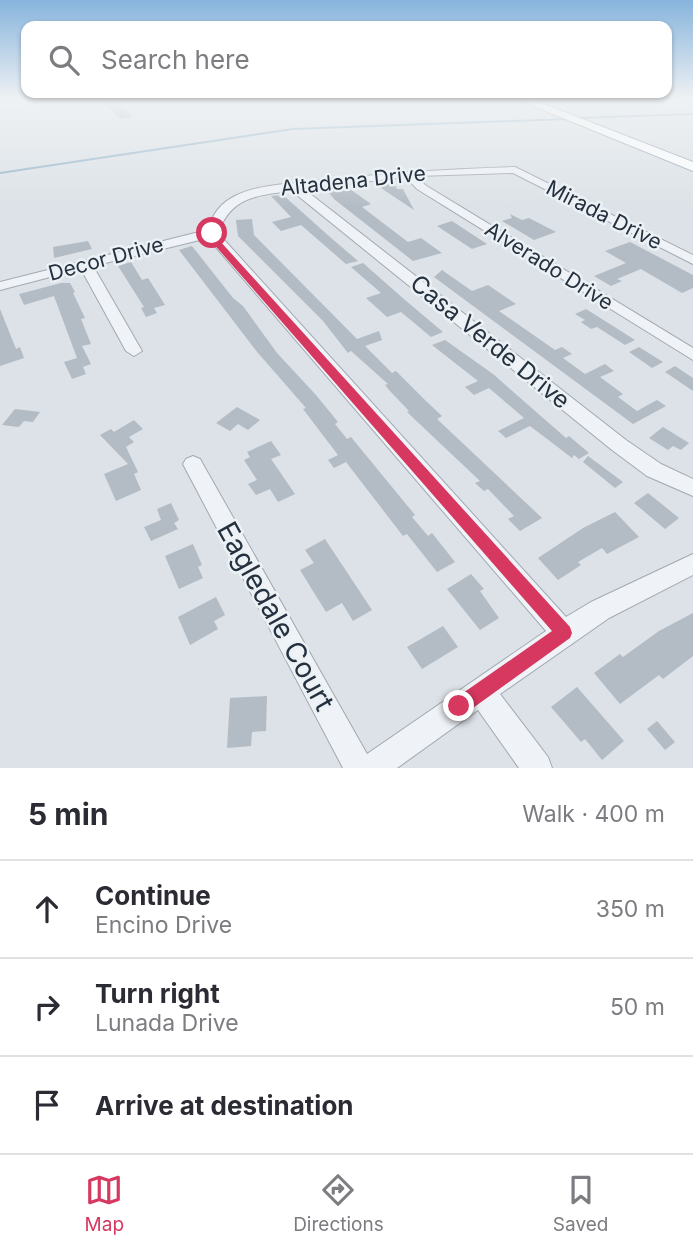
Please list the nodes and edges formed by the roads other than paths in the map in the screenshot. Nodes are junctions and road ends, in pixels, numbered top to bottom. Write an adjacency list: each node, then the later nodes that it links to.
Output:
1 (612, 135): 2 (main road)
2 (693, 167)
3 (515, 170): 4 (street, Altadena Drive); 7 (street, Mirada Drive)
4 (409, 173): 5 (street, Altadena Drive); 11 (street, Alverado Drive)
5 (293, 186): 6 (street, Altadena Drive); 13 (street, Casa Verde Drive)
6 (212, 233): 8 (street, Decor Drive); 15 (street)
7 (693, 260)
8 (85, 264): 9 (street, Decor Drive); 10 (street)
9 (0, 286)
10 (134, 351)
11 (693, 355)
12 (193, 464): 17 (street, Eagledale Court)
13 (693, 488)
14 (693, 564): 15 (street)
15 (564, 633): 16 (street)
16 (482, 693): 18 (street); 19 (street)
17 (359, 768)
18 (372, 768)
19 (537, 768)

